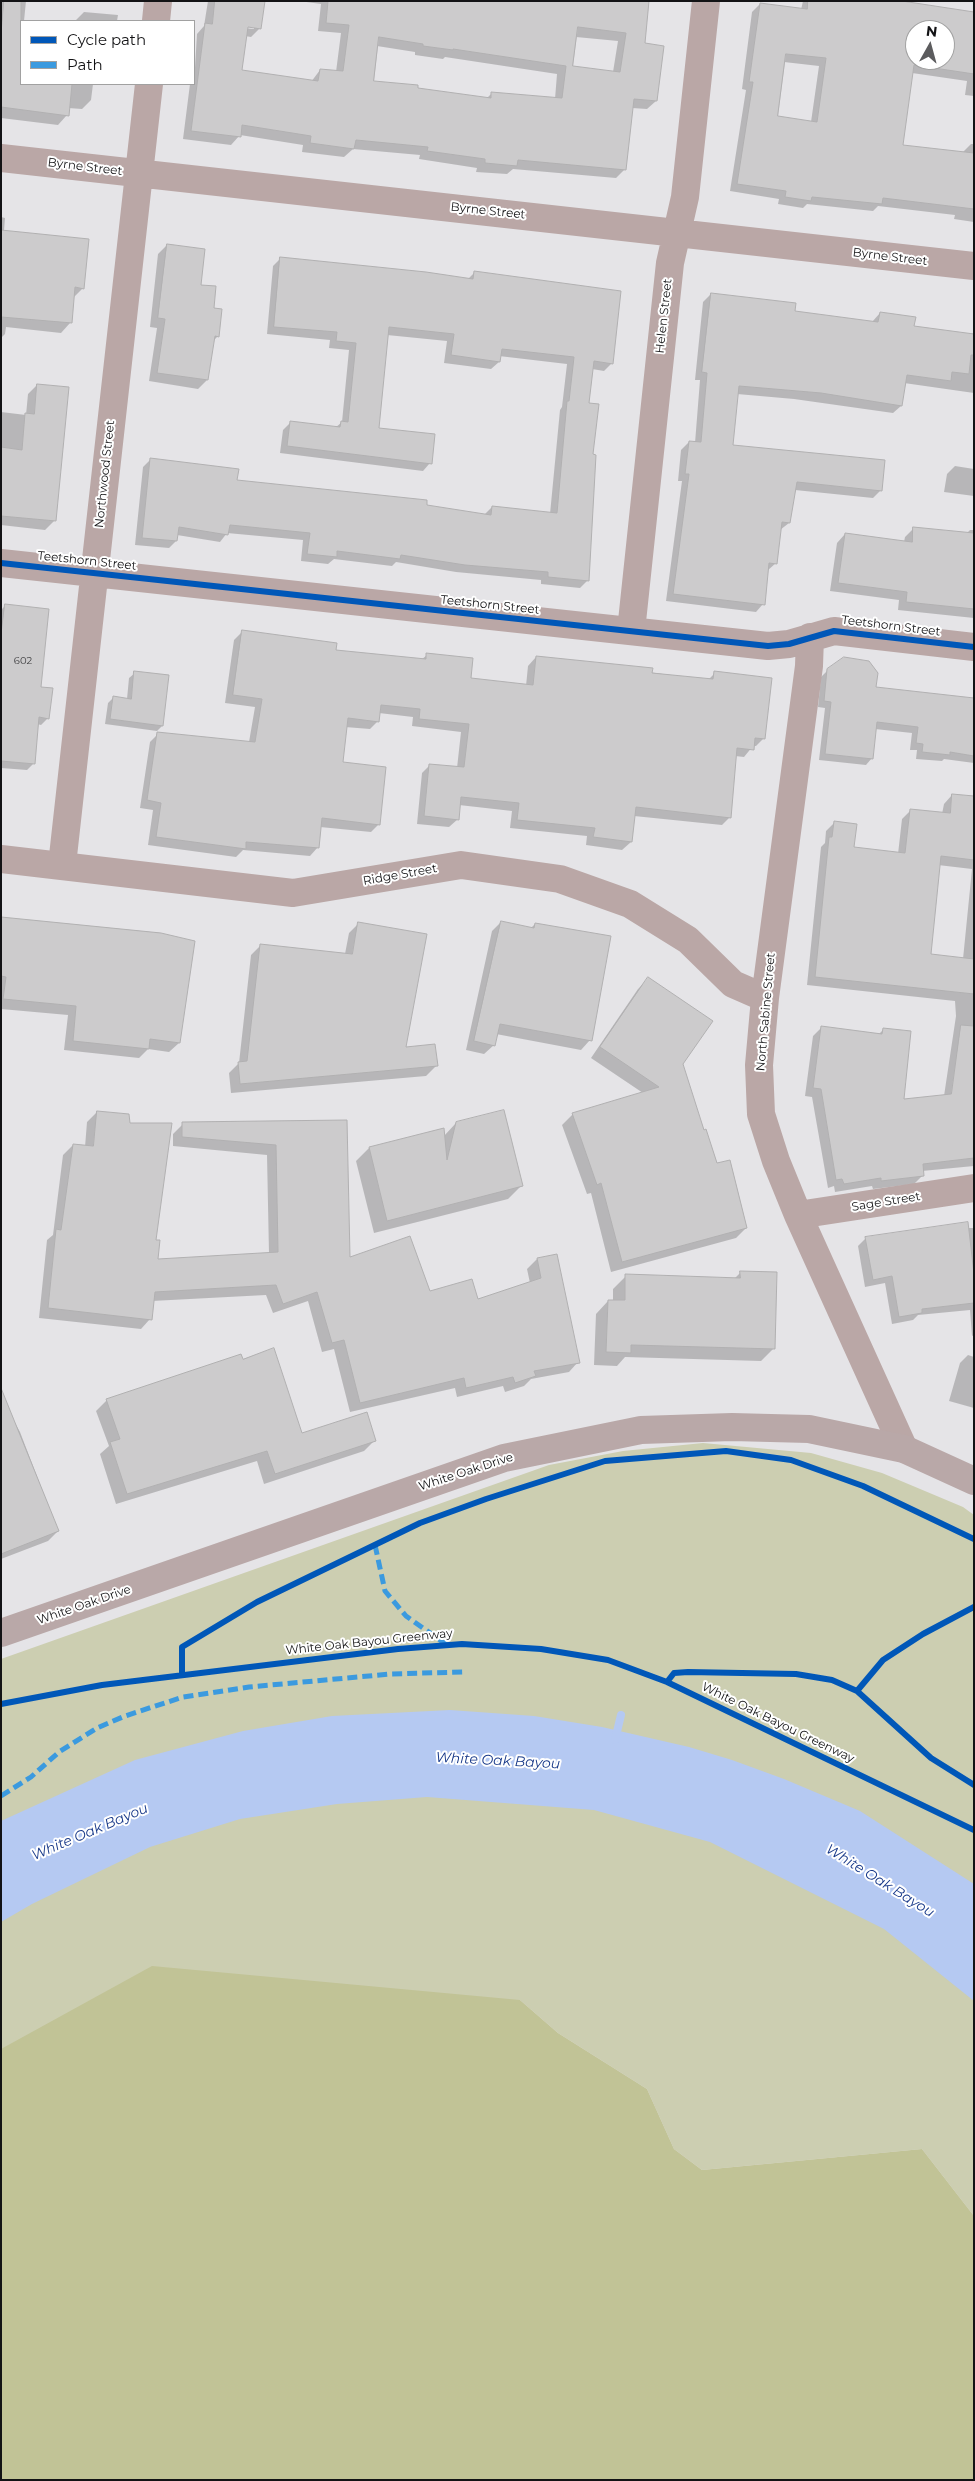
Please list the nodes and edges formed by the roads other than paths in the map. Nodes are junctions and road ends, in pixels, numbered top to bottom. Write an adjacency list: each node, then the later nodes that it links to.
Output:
1 (158, 1): 3 (street)
2 (706, 1): 7 (street, Helen Street)
3 (156, 20)
4 (149, 85): 6 (street, Northwood Street)
5 (1, 158): 6 (street, Byrne Street)
6 (138, 173): 7 (street, Byrne Street); 10 (street, Northwood Street)
7 (678, 232): 8 (street, Byrne Street); 11 (street, Helen Street)
8 (974, 266)
9 (1, 563): 10 (street, Teetshorn Street)
10 (94, 573): 11 (street, Teetshorn Street); 15 (street, Northwood Street)
11 (631, 632): 12 (street, Teetshorn Street)
12 (810, 637): 13 (street, Teetshorn Street); 16 (street, North Sabine Street)
13 (974, 647)
14 (1, 859): 15 (street, Ridge Street)
15 (62, 865): 16 (street, Ridge Street)
16 (765, 998): 18 (street, North Sabine Street)
17 (974, 1188): 18 (street, Sage Street)
18 (798, 1216): 19 (street, North Sabine Street)
19 (904, 1449): 20 (main road, White Oak Drive); 21 (main road, White Oak Drive)
20 (974, 1481)
21 (3, 1631)

